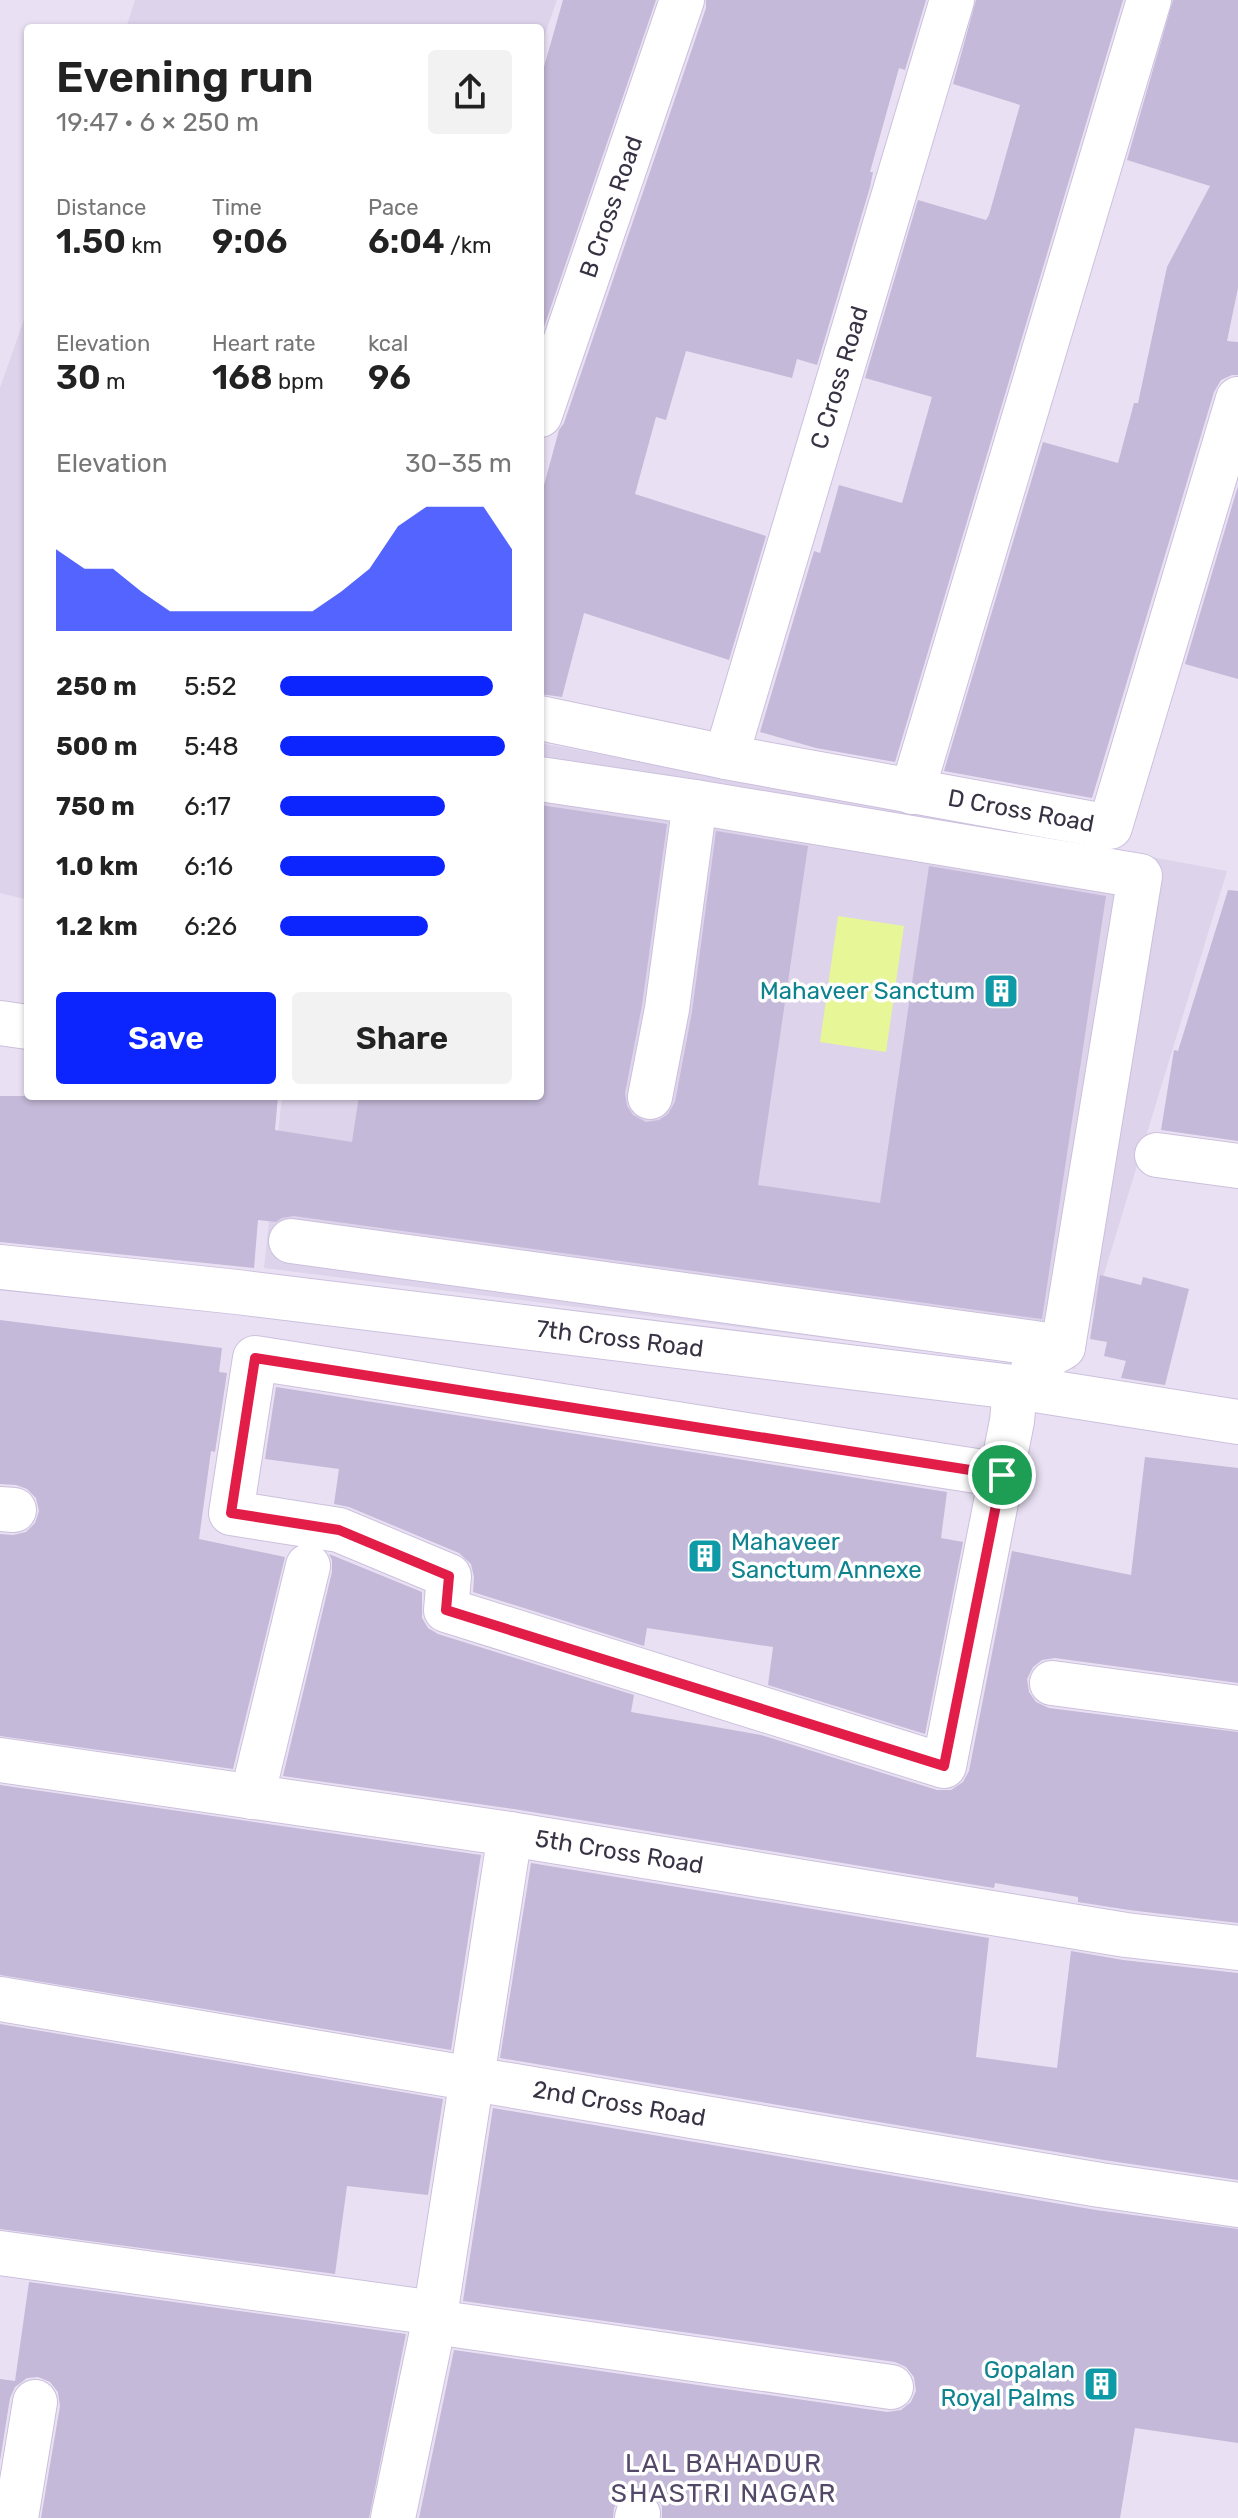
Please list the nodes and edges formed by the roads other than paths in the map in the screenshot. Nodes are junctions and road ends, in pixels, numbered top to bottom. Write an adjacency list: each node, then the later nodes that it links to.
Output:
1 (682, 0): 5 (street, B Cross Road)
2 (952, 0): 7 (street, C Cross Road)
3 (1149, 0): 9 (street)
4 (1238, 399): 9 (street, D Cross Road)
5 (544, 403)
6 (544, 719): 7 (street, D Cross Road)
7 (726, 757): 9 (street, D Cross Road)
8 (544, 780): 10 (street)
9 (912, 792)
10 (695, 802): 13 (street); 18 (street)
11 (0, 1023): 12 (street)
12 (24, 1026)
13 (650, 1097)
14 (1157, 1155): 15 (street)
15 (1238, 1166)
16 (291, 1241): 18 (street)
17 (0, 1267): 19 (street, 7th Cross Road)
18 (1063, 1347): 19 (street)
19 (1022, 1388): 20 (street, 7th Cross Road); 21 (street)
20 (1238, 1422)
21 (1002, 1475): 21 (street)
22 (308, 1566): 26 (street)
23 (1052, 1683): 24 (street)
24 (1238, 1708)
25 (0, 1760): 26 (street, 5th Cross Road)
26 (252, 1797): 27 (street, 5th Cross Road)
27 (510, 1834): 28 (street, 5th Cross Road); 30 (street)
28 (1238, 1948)
29 (0, 1999): 30 (street, 2nd Cross Road)
30 (470, 2077): 31 (street, 2nd Cross Road); 33 (street)
31 (1238, 2205)
32 (0, 2253): 33 (street)
33 (434, 2317): 34 (street); 37 (street)
34 (891, 2387)
35 (35, 2402): 36 (street)
36 (16, 2518)
37 (393, 2518)

